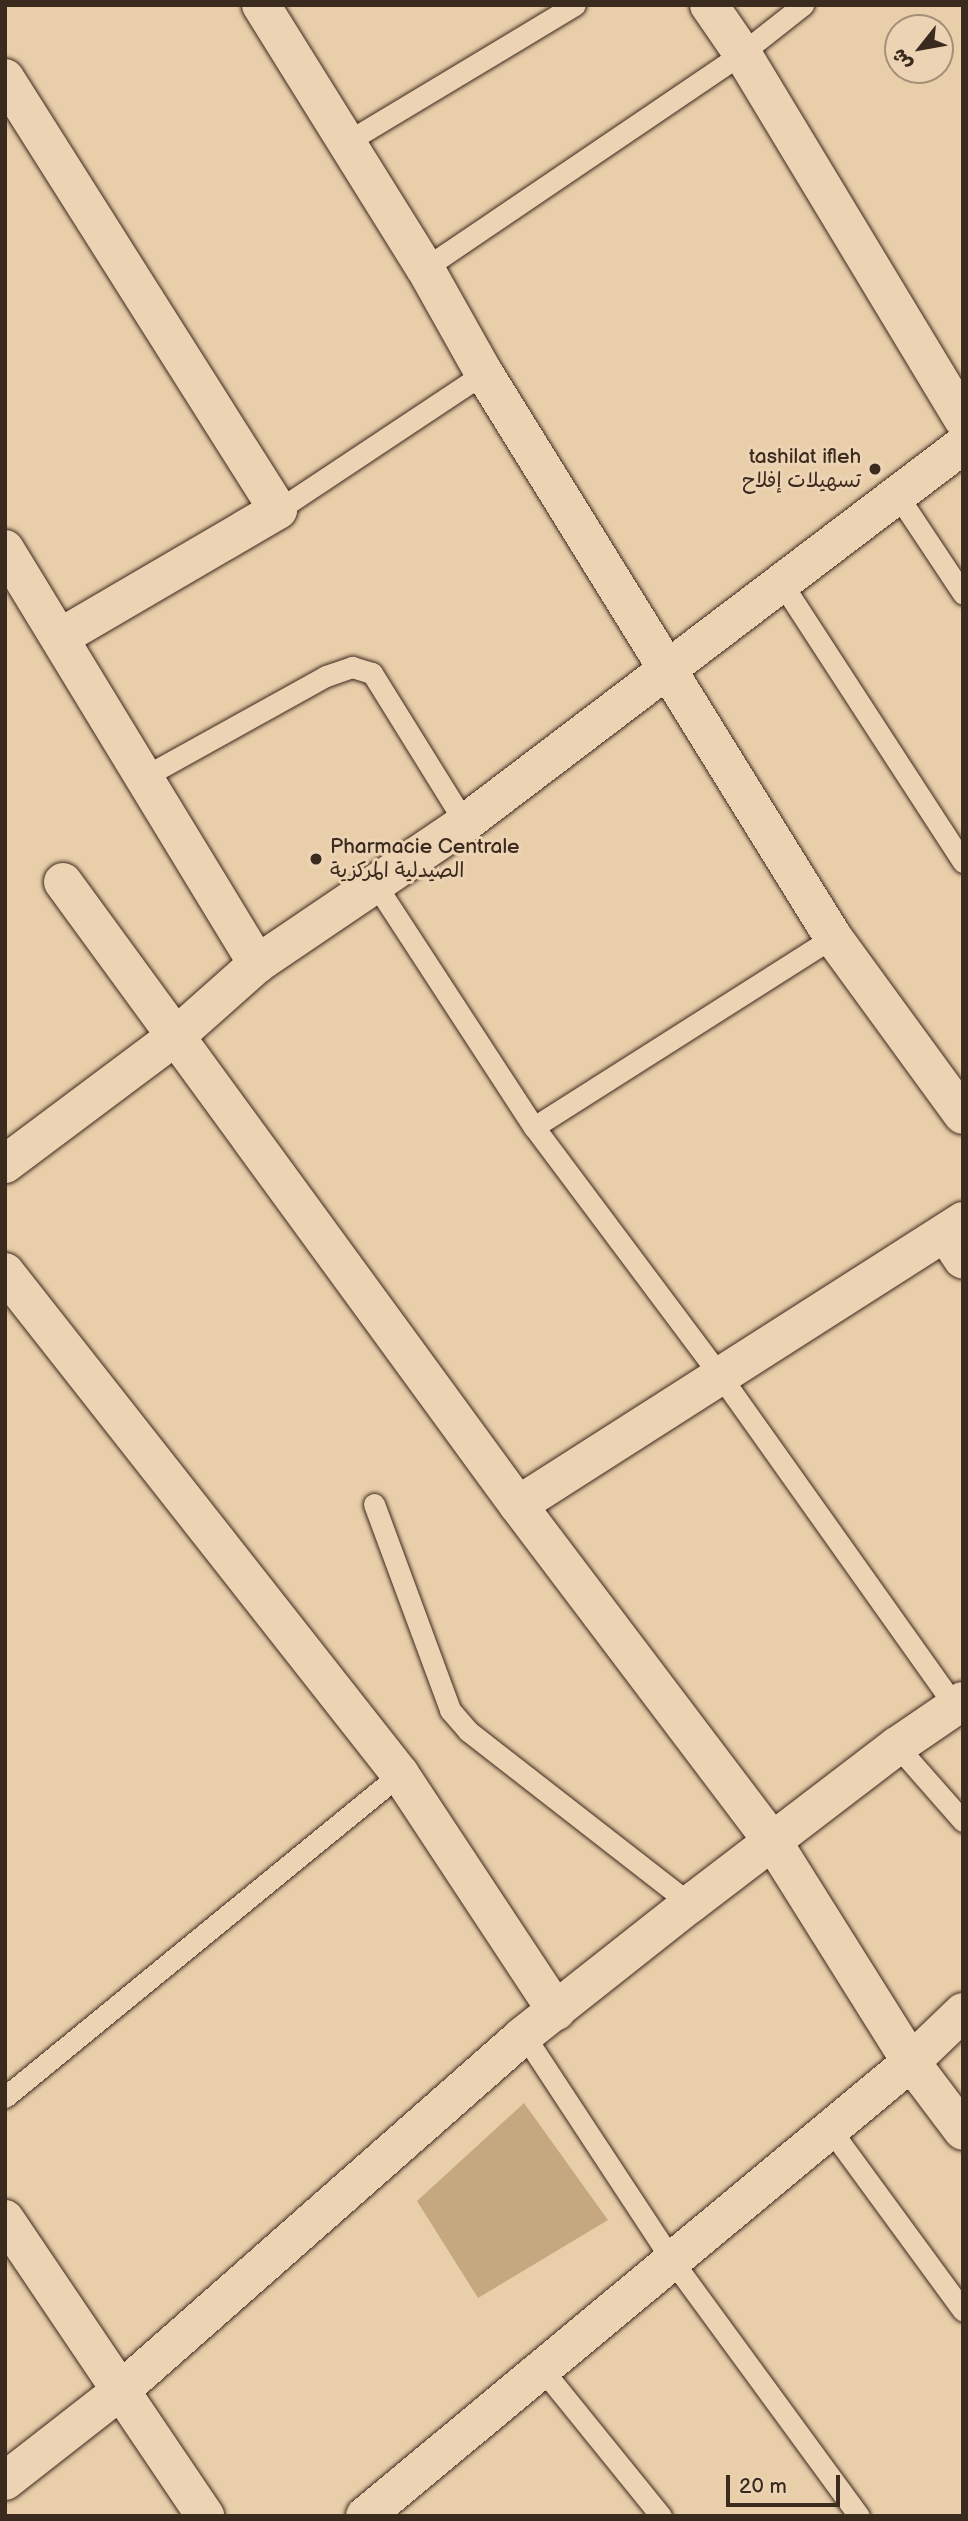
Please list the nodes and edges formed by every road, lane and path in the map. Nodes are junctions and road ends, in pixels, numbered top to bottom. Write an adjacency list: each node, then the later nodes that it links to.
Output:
1 (575, 5): 7 (lane)
2 (709, 5): 5 (street)
3 (803, 5): 5 (lane)
4 (267, 7): 7 (street)
5 (742, 52): 8 (lane); 10 (street)
6 (5, 78): 13 (street)
7 (345, 144): 8 (street)
8 (425, 268): 9 (street)
9 (484, 373): 13 (lane); 18 (street)
10 (963, 420)
11 (963, 445): 12 (street)
12 (896, 493): 15 (street); 16 (lane)
13 (278, 510): 17 (street)
14 (5, 550): 17 (street)
15 (781, 582): 18 (street); 21 (lane)
16 (963, 594)
17 (61, 637): 19 (street)
18 (667, 667): 20 (street); 24 (street)
19 (142, 778): 20 (lane); 25 (street)
20 (465, 823): 23 (street)
21 (963, 862)
22 (63, 882): 26 (street)
23 (376, 885): 25 (street); 28 (lane)
24 (833, 937): 27 (street); 28 (lane)
25 (257, 964): 26 (street)
26 (176, 1035): 29 (street); 34 (street)
27 (963, 1115)
28 (534, 1128): 32 (lane)
29 (5, 1164)
30 (957, 1238): 32 (street)
31 (5, 1272): 37 (street)
32 (719, 1374): 34 (street); 35 (lane)
33 (374, 1504): 40 (lane)
34 (518, 1505): 39 (street)
35 (959, 1703): 36 (street)
36 (897, 1746): 38 (lane); 39 (street)
37 (400, 1774): 41 (street); 45 (lane)
38 (963, 1821)
39 (773, 1842): 40 (street); 44 (street)
40 (690, 1904): 41 (street)
41 (556, 2011): 43 (street)
42 (963, 2012): 44 (street)
43 (524, 2035): 49 (lane); 52 (street)
44 (911, 2062): 46 (street); 47 (street)
45 (5, 2097)
46 (830, 2129): 49 (street); 50 (lane)
47 (963, 2131)
48 (5, 2219): 52 (street)
49 (671, 2259): 51 (street); 57 (lane)
50 (963, 2311)
51 (542, 2370): 55 (street); 56 (lane)
52 (120, 2391): 53 (street); 54 (street)
53 (5, 2481)
54 (205, 2516)
55 (365, 2516)
56 (661, 2516)
57 (859, 2516)

